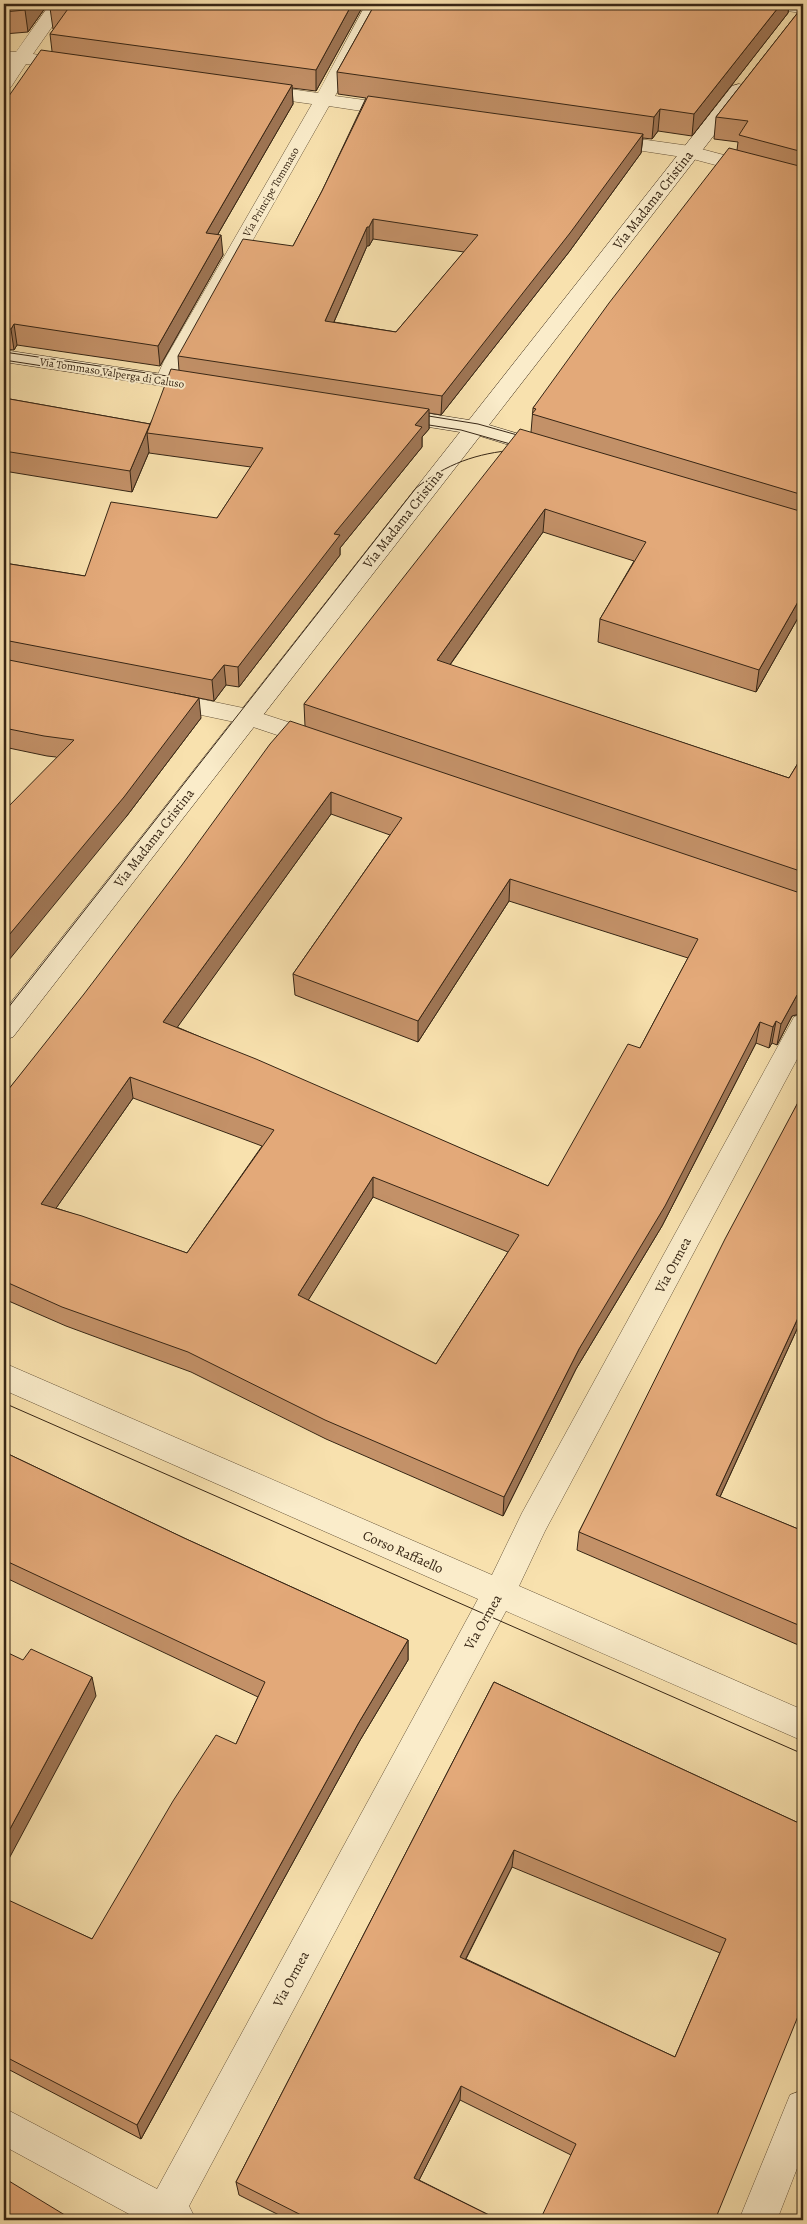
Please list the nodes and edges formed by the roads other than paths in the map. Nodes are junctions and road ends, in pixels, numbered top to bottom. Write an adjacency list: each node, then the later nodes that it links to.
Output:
1 (59, 4): 5 (street)
2 (375, 4): 10 (street, Via Principe Tommaso)
3 (768, 4): 4 (street)
4 (799, 14)
5 (12, 57): 6 (street); 8 (street)
6 (90, 68)
7 (750, 77): 13 (street, Via Madama Cristina)
8 (4, 83)
9 (234, 87): 10 (street)
10 (324, 100): 11 (street); 16 (street, Via Principe Tommaso)
11 (423, 114)
12 (587, 138): 13 (street)
13 (690, 152): 14 (street); 19 (street, Via Madama Cristina)
14 (803, 182)
15 (4, 356): 16 (street, Via Tommaso Valperga di Caluso)
16 (166, 381): 17 (street, Via Tommaso Valperga di Caluso)
17 (224, 390)
18 (369, 412): 19 (street)
19 (475, 428): 20 (street); 22 (street, Via Madama Cristina)
20 (564, 455)
21 (136, 694): 22 (street)
22 (248, 717): 23 (street); 25 (street, Via Madama Cristina)
23 (345, 750)
24 (803, 1024): 27 (street, Via Ormea)
25 (4, 1030)
26 (4, 1376): 27 (street, Corso Raffaello)
27 (499, 1594): 28 (street, Corso Raffaello); 31 (street, Via Ormea)
28 (803, 1726)
29 (803, 2108): 32 (street)
30 (4, 2126): 31 (street)
31 (167, 2218)
32 (758, 2220)

